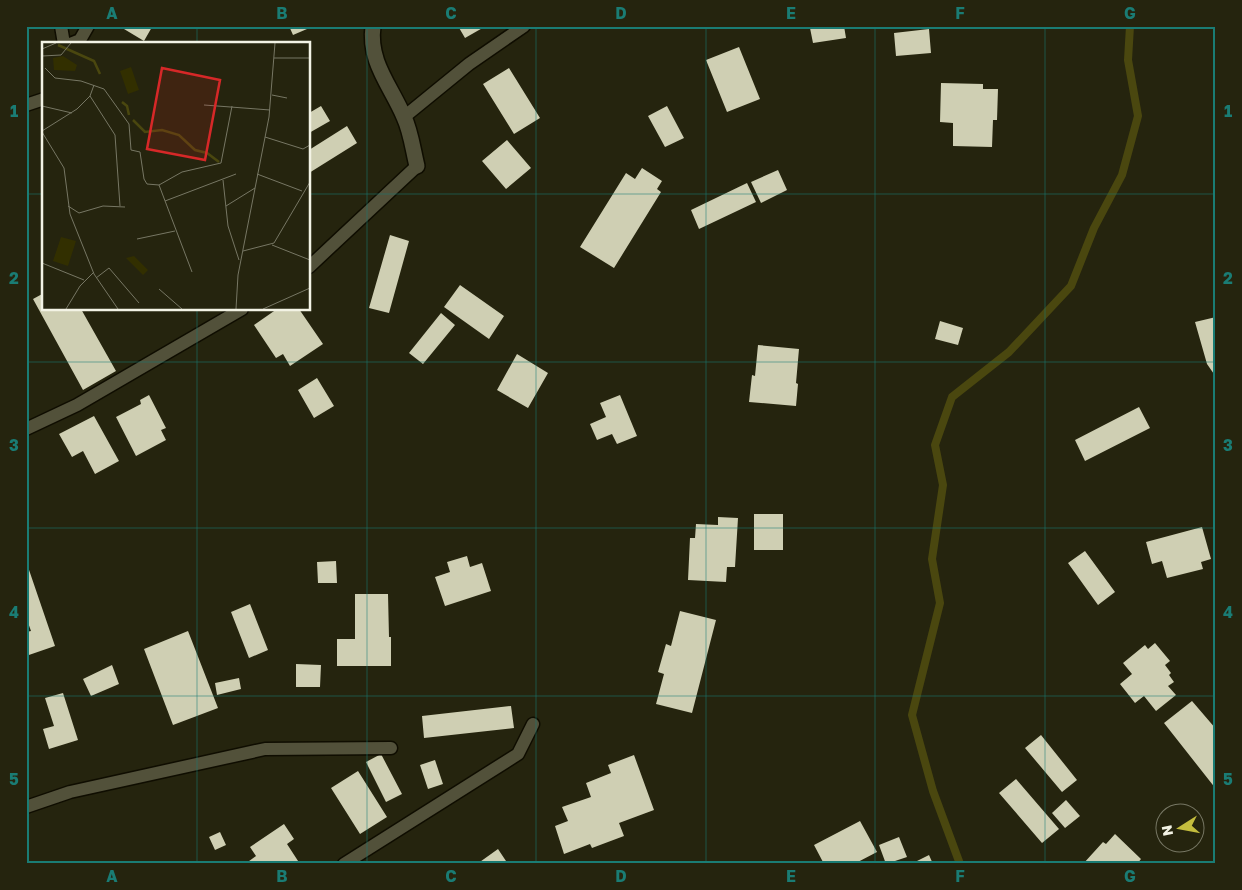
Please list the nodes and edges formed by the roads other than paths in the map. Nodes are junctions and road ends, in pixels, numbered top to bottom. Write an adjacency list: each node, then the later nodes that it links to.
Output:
1 (61, 26): 5 (lane)
2 (88, 26): 6 (lane)
3 (372, 26): 9 (street)
4 (524, 26): 9 (lane)
5 (64, 42)
6 (75, 42)
7 (42, 100): 8 (lane)
8 (26, 105)
9 (404, 117): 10 (street)
10 (418, 166): 11 (lane)
11 (310, 266)
12 (240, 310): 13 (lane)
13 (26, 429)
14 (533, 724): 17 (lane)
15 (391, 748): 16 (lane)
16 (26, 807)
17 (344, 864)

